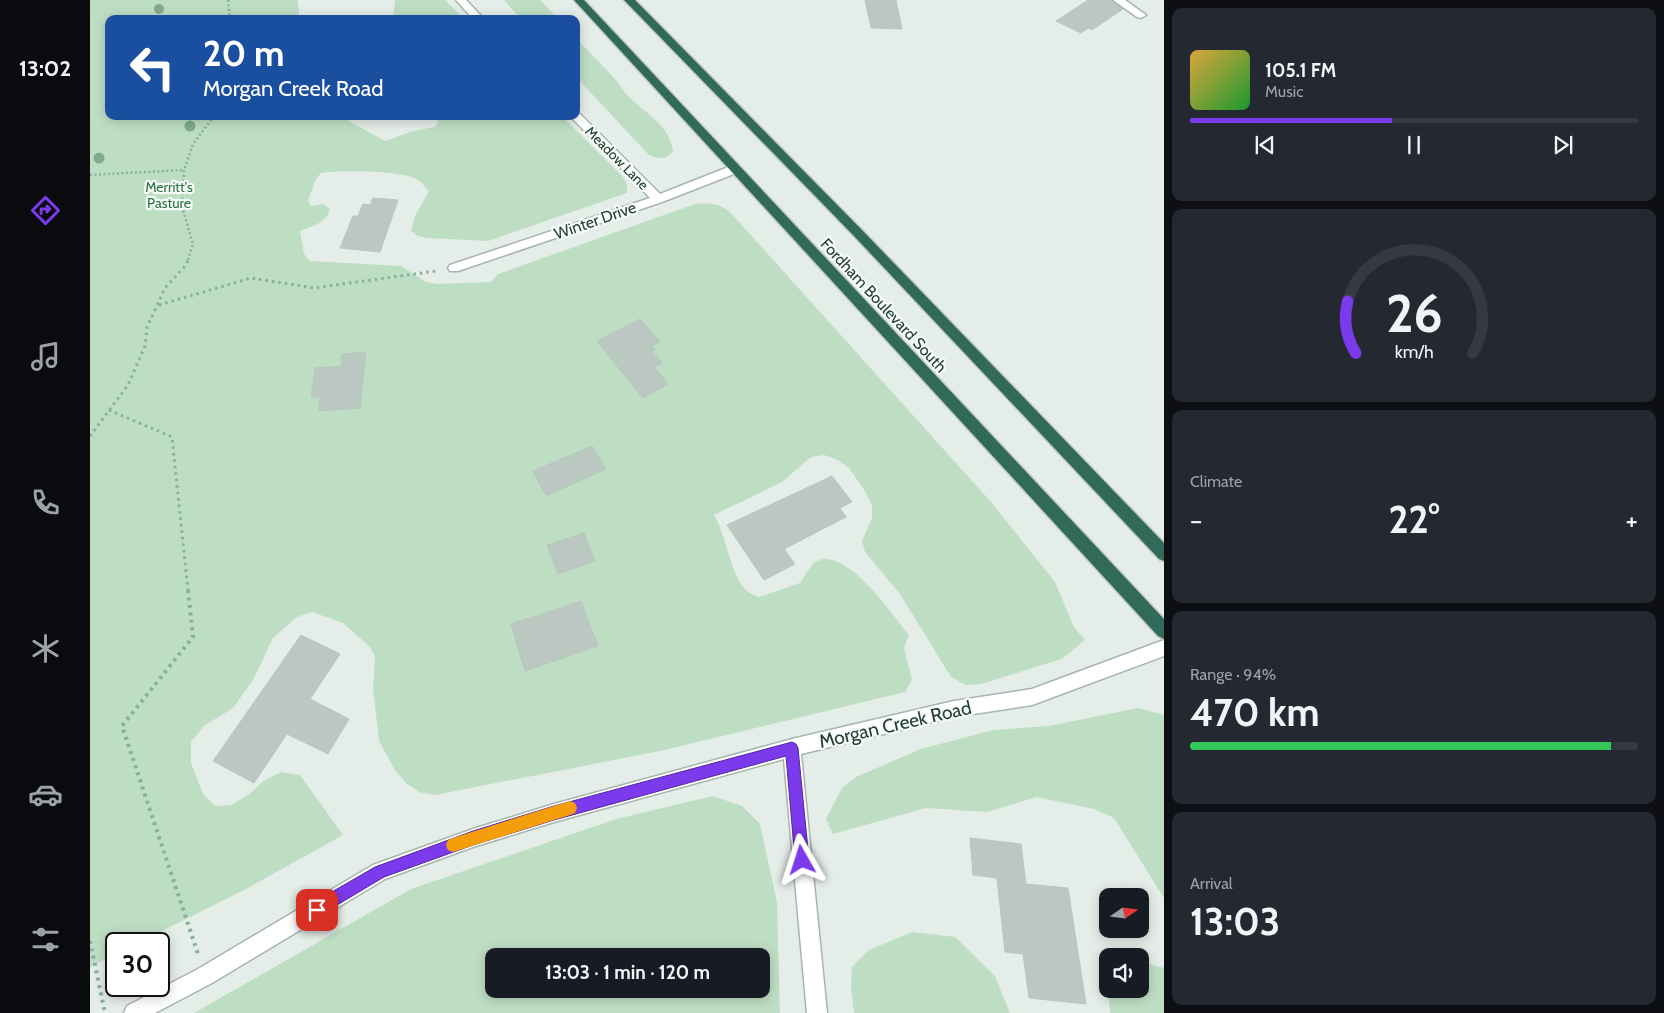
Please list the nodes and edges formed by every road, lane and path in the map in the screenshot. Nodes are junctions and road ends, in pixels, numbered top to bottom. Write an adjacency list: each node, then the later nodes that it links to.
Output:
1 (228, 0): 7 (path)
2 (461, 0): 8 (street)
3 (579, 0): 13 (highway, Fordham Boulevard South)
4 (629, 0): 10 (highway)
5 (639, 0): 10 (highway)
6 (1118, 0): 9 (street)
7 (230, 15)
8 (475, 15)
9 (1142, 15)
10 (664, 34): 21 (highway, Fordham Boulevard South)
11 (211, 120): 14 (path)
12 (580, 120): 16 (street, Meadow Lane)
13 (735, 169): 16 (street, Winter Drive); 22 (highway, Fordham Boulevard South)
14 (184, 170): 15 (path); 18 (path)
15 (90, 175)
16 (658, 199): 17 (street, Winter Drive)
17 (454, 268): 18 (path)
18 (159, 305): 19 (path)
19 (109, 410): 20 (path); 26 (path)
20 (90, 436)
21 (1164, 554)
22 (1164, 631)
23 (1164, 648): 24 (street, Morgan Creek Road)
24 (792, 748): 26 (street, Morgan Creek Road); 29 (street)
25 (90, 941): 27 (path)
26 (205, 976): 28 (street, Morgan Creek Road)
27 (105, 1013)
28 (134, 1013)
29 (818, 1013)

